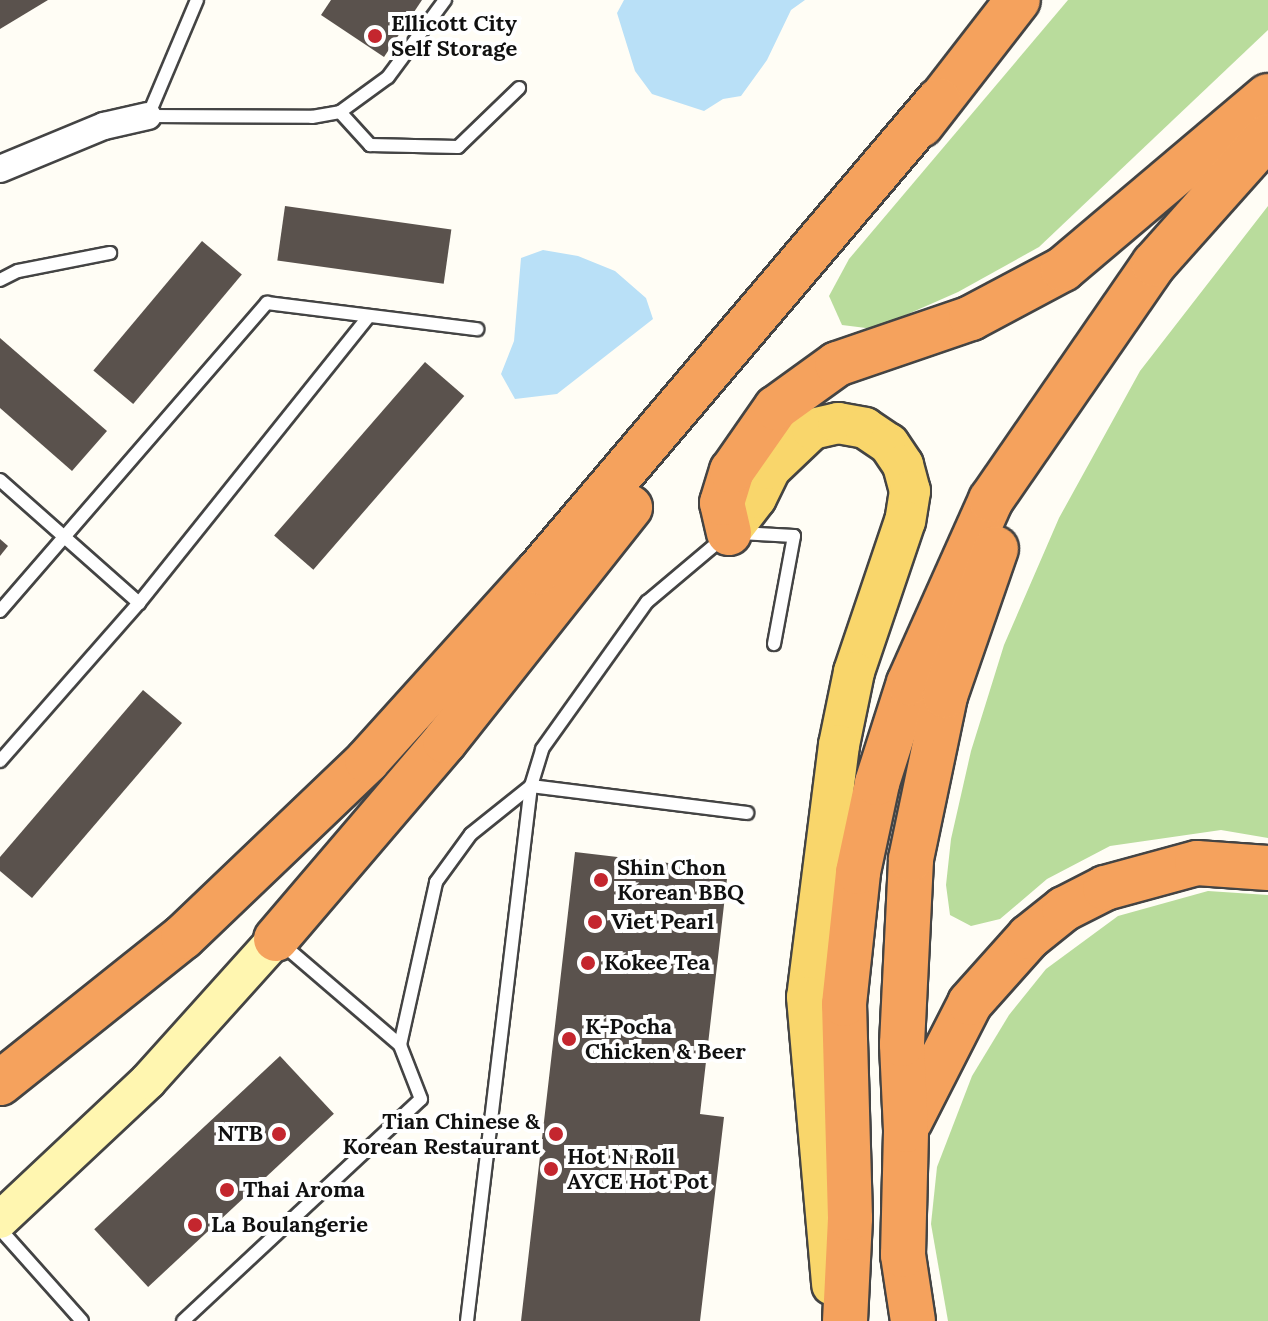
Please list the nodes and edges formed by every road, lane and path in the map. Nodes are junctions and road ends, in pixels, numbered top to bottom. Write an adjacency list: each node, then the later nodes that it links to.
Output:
1 (197, 0): 8 (lane)
2 (445, 0): 7 (lane)
3 (1018, 0): 6 (highway)
4 (519, 88): 7 (lane)
5 (1268, 96): 17 (highway)
6 (939, 100): 26 (highway); 28 (highway)
7 (340, 112): 8 (lane)
8 (148, 116): 10 (street)
9 (1268, 136): 15 (highway)
10 (0, 169)
11 (110, 253): 12 (lane)
12 (0, 280)
13 (368, 317): 14 (lane); 18 (lane); 19 (lane)
14 (477, 329)
15 (1096, 344): 29 (highway); 36 (highway)
16 (0, 480): 18 (lane)
17 (729, 533): 21 (lane); 23 (lane); 35 (main road)
18 (64, 536): 19 (lane); 20 (lane)
19 (139, 603): 22 (lane)
20 (0, 611)
21 (774, 644)
22 (0, 761)
23 (531, 786): 24 (lane); 27 (lane); 34 (lane)
24 (747, 813)
25 (1268, 868): 29 (highway)
26 (276, 939): 27 (lane); 30 (street)
27 (400, 1045): 33 (lane)
28 (0, 1083)
29 (906, 1130): 37 (highway)
30 (0, 1220)
31 (0, 1229): 32 (lane)
32 (82, 1321)
33 (183, 1321)
34 (467, 1321)
35 (835, 1321)
36 (845, 1321)
37 (913, 1321)

